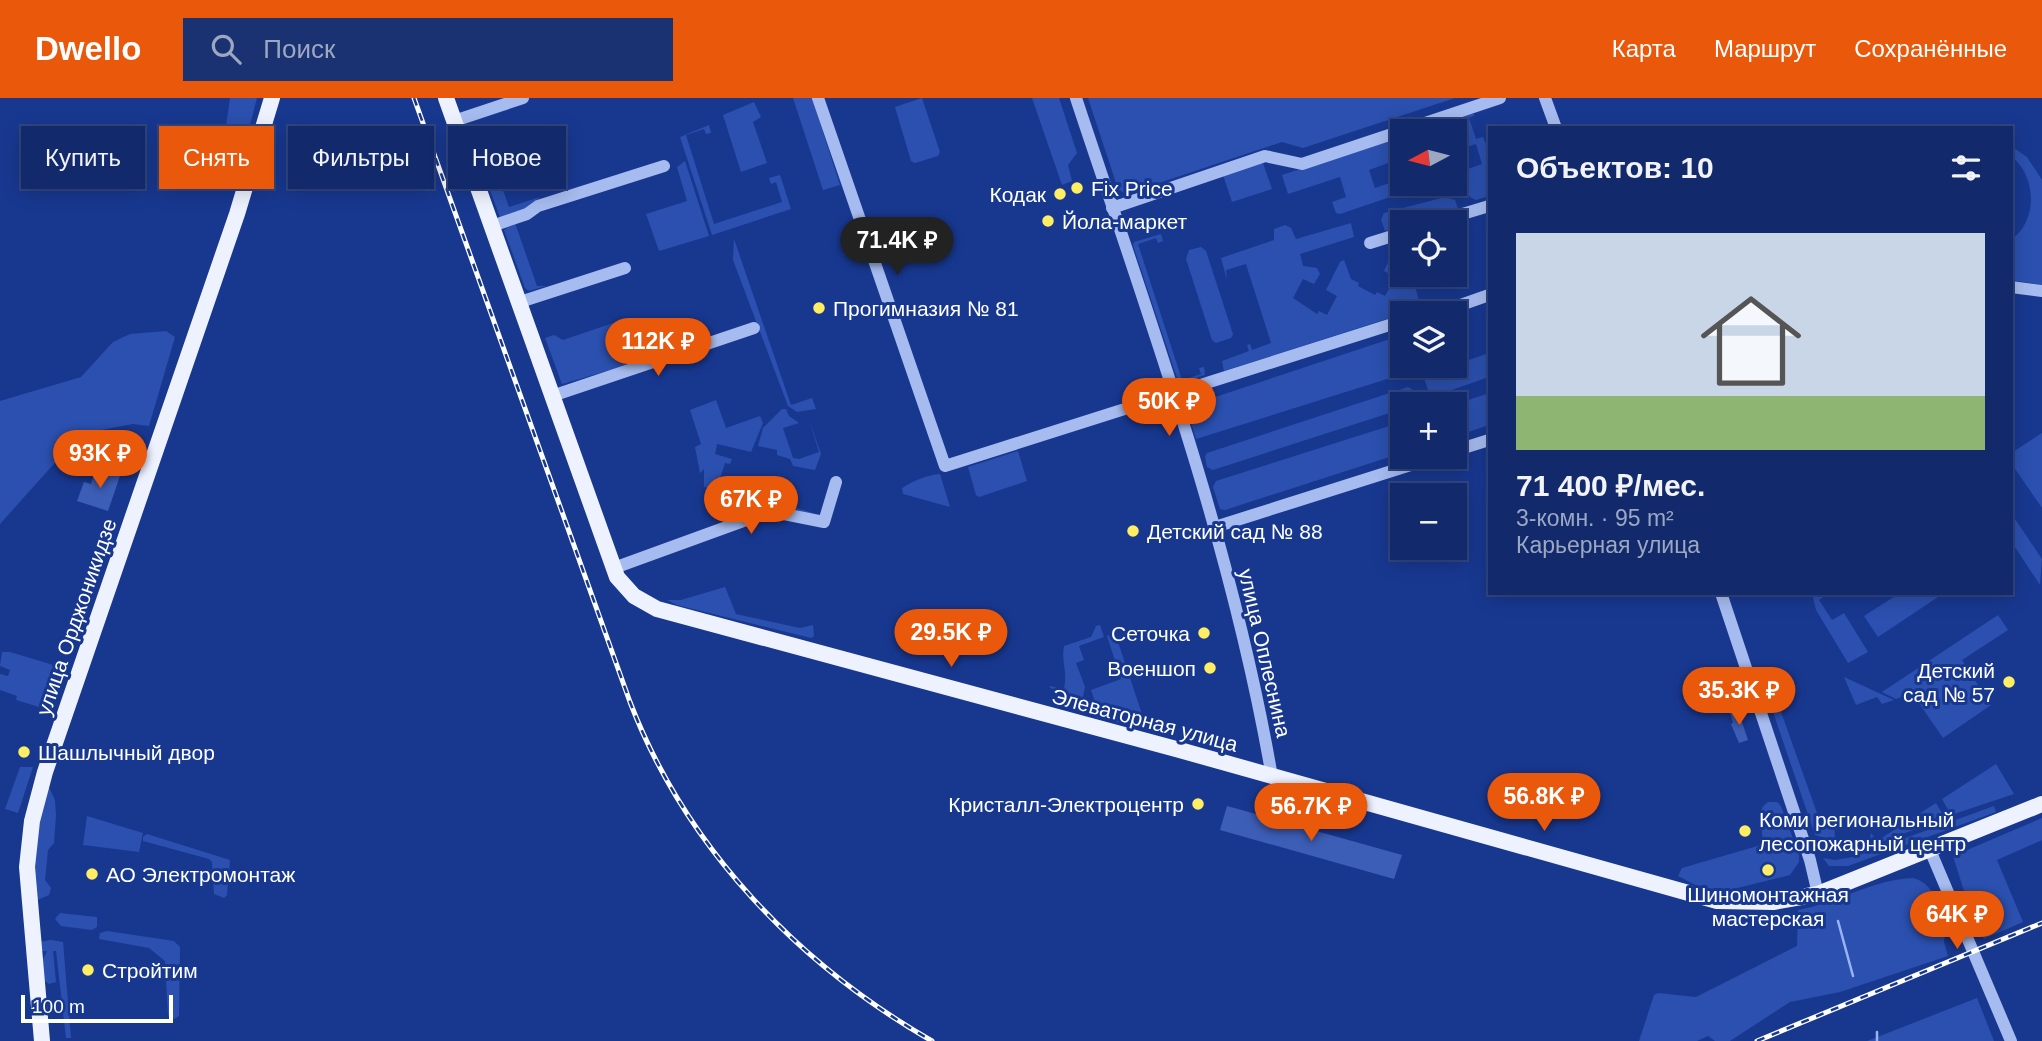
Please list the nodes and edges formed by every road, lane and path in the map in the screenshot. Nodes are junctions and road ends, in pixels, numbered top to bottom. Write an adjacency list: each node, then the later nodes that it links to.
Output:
1 (272, 98): 38 (main road, улица Орджоникидзе)
2 (446, 98): 8 (main road, Элеваторная улица)
3 (523, 98): 8 (street)
4 (818, 98): 25 (street)
5 (1076, 98): 12 (street, улица Оплеснина)
6 (1500, 98): 12 (street)
7 (1545, 98): 9 (street)
8 (454, 121): 14 (main road, Элеваторная улица)
9 (1555, 126)
10 (664, 166): 14 (street)
11 (1488, 206): 13 (street)
12 (1112, 208): 25 (street, улица Оплеснина)
13 (1467, 213)
14 (492, 226): 21 (main road, Элеваторная улица)
15 (1390, 237): 16 (street)
16 (1370, 243)
17 (625, 268): 21 (street)
18 (2013, 287): 19 (street)
19 (2042, 291)
20 (1488, 295): 22 (street)
21 (520, 302): 26 (main road, Элеваторная улица)
22 (1467, 303)
23 (1390, 325): 25 (street)
24 (754, 328): 26 (street)
25 (1173, 394): 31 (street, улица Оплеснина)
26 (552, 396): 32 (main road, Элеваторная улица)
27 (1488, 440): 28 (street)
28 (1467, 447)
29 (1398, 469): 31 (street)
30 (836, 482): 32 (street)
31 (1215, 527): 34 (street, улица Оплеснина)
32 (614, 568): 34 (main road, Элеваторная улица)
33 (1722, 595): 37 (street)
34 (1272, 776): 37 (main road, Элеваторная улица)
35 (2042, 804): 36 (main road, Элеваторная улица)
36 (1930, 850): 37 (main road, Элеваторная улица); 39 (street)
37 (1818, 894)
38 (42, 1041)
39 (2011, 1041)

